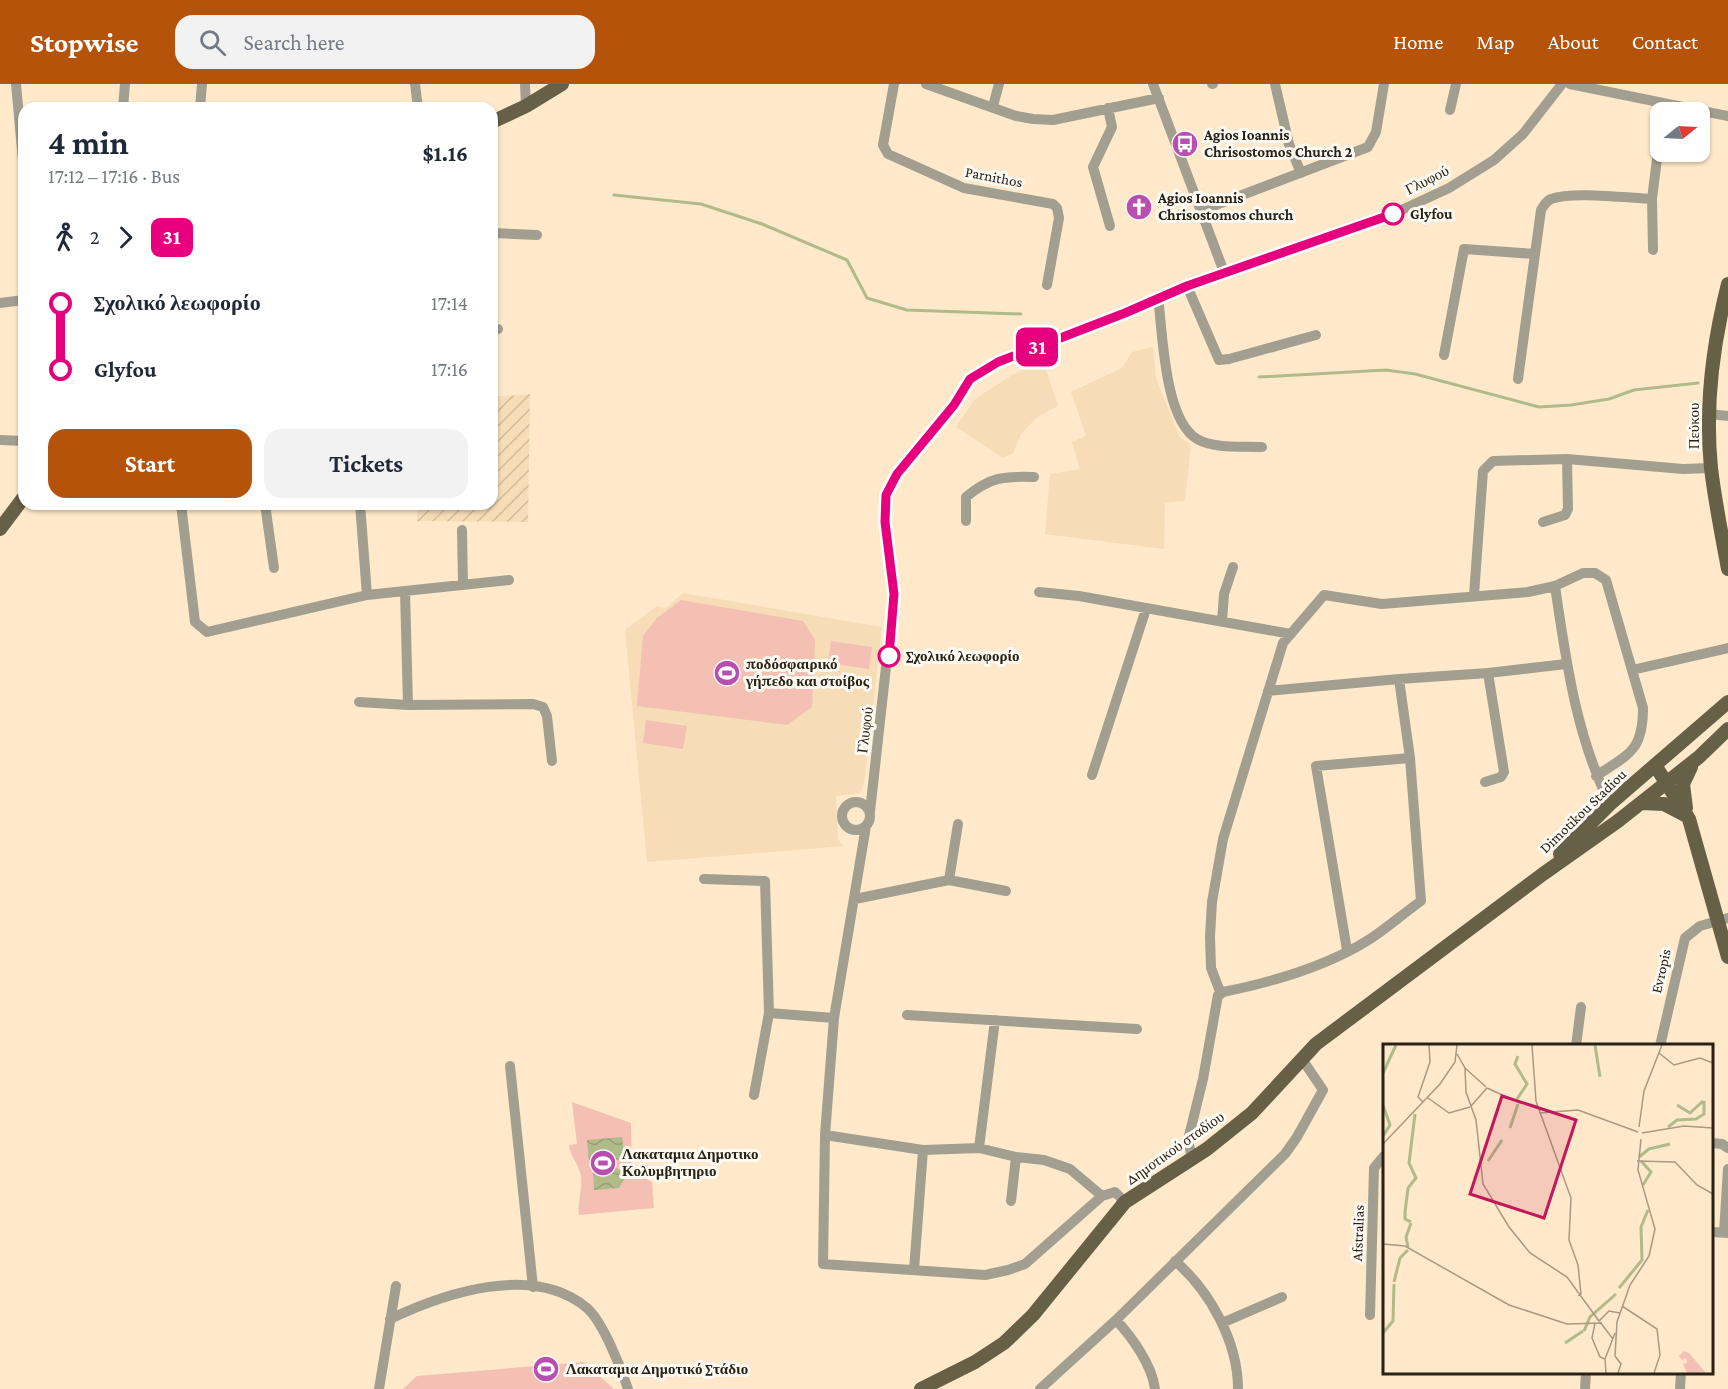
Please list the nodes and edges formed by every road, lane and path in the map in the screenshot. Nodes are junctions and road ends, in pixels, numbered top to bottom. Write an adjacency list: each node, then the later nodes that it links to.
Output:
1 (16, 84): 21 (street)
2 (125, 84): 17 (street)
3 (202, 84): 18 (street)
4 (415, 84): 19 (street)
5 (525, 84): 22 (street)
6 (562, 84): 22 (main road)
7 (894, 84): 40 (street, Parnithos)
8 (926, 84): 23 (street)
9 (999, 84): 23 (street)
10 (1153, 84): 16 (street)
11 (1275, 84): 30 (street)
12 (1384, 84): 30 (street)
13 (1456, 84): 25 (street)
14 (1562, 84): 38 (street, Γλυφού)
15 (1570, 84): 20 (street)
16 (1159, 98): 24 (street); 32 (street)
17 (124, 102)
18 (200, 102)
19 (417, 102)
20 (1650, 104)
21 (18, 106)
22 (526, 106): 28 (main road)
23 (993, 106): 24 (street)
24 (1108, 108): 33 (street)
25 (1450, 110)
26 (1710, 114): 27 (street)
27 (1728, 116)
28 (498, 119)
29 (1657, 162): 31 (street)
30 (1301, 173): 32 (street)
31 (1652, 199): 36 (street); 37 (street)
32 (1200, 212): 38 (street)
33 (1110, 226)
34 (498, 232): 35 (street)
35 (537, 235)
36 (1653, 250)
37 (1535, 255): 46 (street); 47 (street)
38 (1224, 272): 41 (street, Γλυφού)
39 (1728, 284): 48 (main road, Πεύκου)
40 (1047, 285)
41 (1187, 286): 42 (street, Γλυφού); 45 (street)
42 (1158, 298): 52 (street); 97 (street, Γλυφού)
43 (18, 301): 44 (street)
44 (0, 303)
45 (1316, 335)
46 (1444, 355)
47 (1518, 379)
48 (1709, 414): 49 (street); 54 (main road, Πεύκου)
49 (1728, 416)
50 (0, 440): 51 (street)
51 (18, 441)
52 (1262, 447)
53 (1567, 459): 54 (street); 61 (street); 73 (street)
54 (1711, 468): 66 (main road, Πεύκου)
55 (1034, 477): 60 (street)
56 (18, 505): 62 (main road)
57 (182, 510): 72 (street)
58 (266, 510): 64 (street)
59 (360, 510): 72 (street)
60 (966, 521)
61 (1543, 522)
62 (0, 529)
63 (462, 530): 68 (street)
64 (274, 567)
65 (1233, 567): 75 (street)
66 (1728, 569)
67 (509, 580): 68 (street)
68 (463, 585): 70 (street)
69 (1555, 586): 73 (street); 78 (street); 79 (street)
70 (405, 591): 72 (street); 85 (street)
71 (1039, 592): 74 (street)
72 (367, 595)
73 (1474, 595): 76 (street)
74 (1146, 609): 75 (street); 91 (street)
75 (1221, 621): 76 (street)
76 (1291, 634): 82 (street)
77 (1728, 648): 79 (street)
78 (1566, 664): 80 (street); 92 (street)
79 (1632, 670): 92 (street)
80 (1488, 673): 81 (street); 93 (street)
81 (1399, 679): 82 (street); 88 (street)
82 (1268, 691): 109 (street)
83 (359, 702): 85 (street)
84 (1728, 702): 90 (main road, Dimotikou Stadiou)
85 (408, 705): 89 (street)
86 (1728, 729): 87 (main road)
87 (1699, 757): 94 (main road, Dimotikou Stadiou); 98 (main road)
88 (1410, 758): 107 (street); 107 (street)
89 (552, 761)
90 (1655, 765): 94 (main road); 96 (main road, Dimotikou Stadiou)
91 (1092, 775)
92 (1596, 776): 96 (street)
93 (1485, 782)
94 (1667, 783): 95 (main road, Dimotikou Stadiou); 98 (main road)
95 (1641, 803): 98 (main road); 101 (main road, Dimotikou Stadiou)
96 (1610, 804): 101 (main road, Dimotikou Stadiou)
97 (870, 812): 100 (street); 100 (street)
98 (1689, 819): 106 (main road)
99 (958, 825): 103 (street)
100 (866, 826): 105 (street)
101 (1543, 874): 118 (main road, Δημοτικού σταδίου)
102 (704, 879): 111 (street)
103 (949, 880): 104 (street); 105 (street)
104 (1006, 891)
105 (855, 899): 113 (street)
106 (1722, 919): 108 (main road); 117 (street, Evropis)
107 (1347, 950): 109 (street)
108 (1728, 957)
109 (1221, 994): 128 (street)
110 (1581, 1007): 116 (street)
111 (769, 1013): 113 (street); 120 (street)
112 (906, 1015): 114 (street)
113 (834, 1018): 121 (street)
114 (995, 1020): 115 (street); 123 (street)
115 (1137, 1029)
116 (1576, 1044)
117 (1660, 1044)
118 (1302, 1059): 128 (main road, Δημοτικού σταδίου); 134 (street)
119 (510, 1066): 137 (street)
120 (754, 1095)
121 (825, 1135): 125 (street); 135 (street)
122 (1713, 1143): 124 (street)
123 (979, 1148): 125 (street); 126 (street)
124 (1728, 1148)
125 (924, 1150): 135 (street)
126 (1016, 1157): 130 (street); 131 (street)
127 (1383, 1157): 139 (street, Afstralias)
128 (1192, 1158): 132 (main road, Δημοτικού σταδίου)
129 (1728, 1169): 133 (street)
130 (1102, 1196): 132 (street); 135 (street)
131 (1011, 1201)
132 (1125, 1202): 145 (main road, Δημοτικού σταδίου)
133 (1726, 1232)
134 (1175, 1261): 141 (street); 142 (street)
135 (914, 1270)
136 (396, 1286): 140 (street)
137 (533, 1287): 140 (street); 144 (street)
138 (1282, 1297): 142 (street)
139 (1370, 1315)
140 (390, 1319): 143 (street)
141 (1116, 1320): 146 (street); 147 (street)
142 (1222, 1323): 148 (street)
143 (379, 1389)
144 (628, 1389)
145 (921, 1389)
146 (1040, 1389)
147 (1155, 1389)
148 (1238, 1389)

